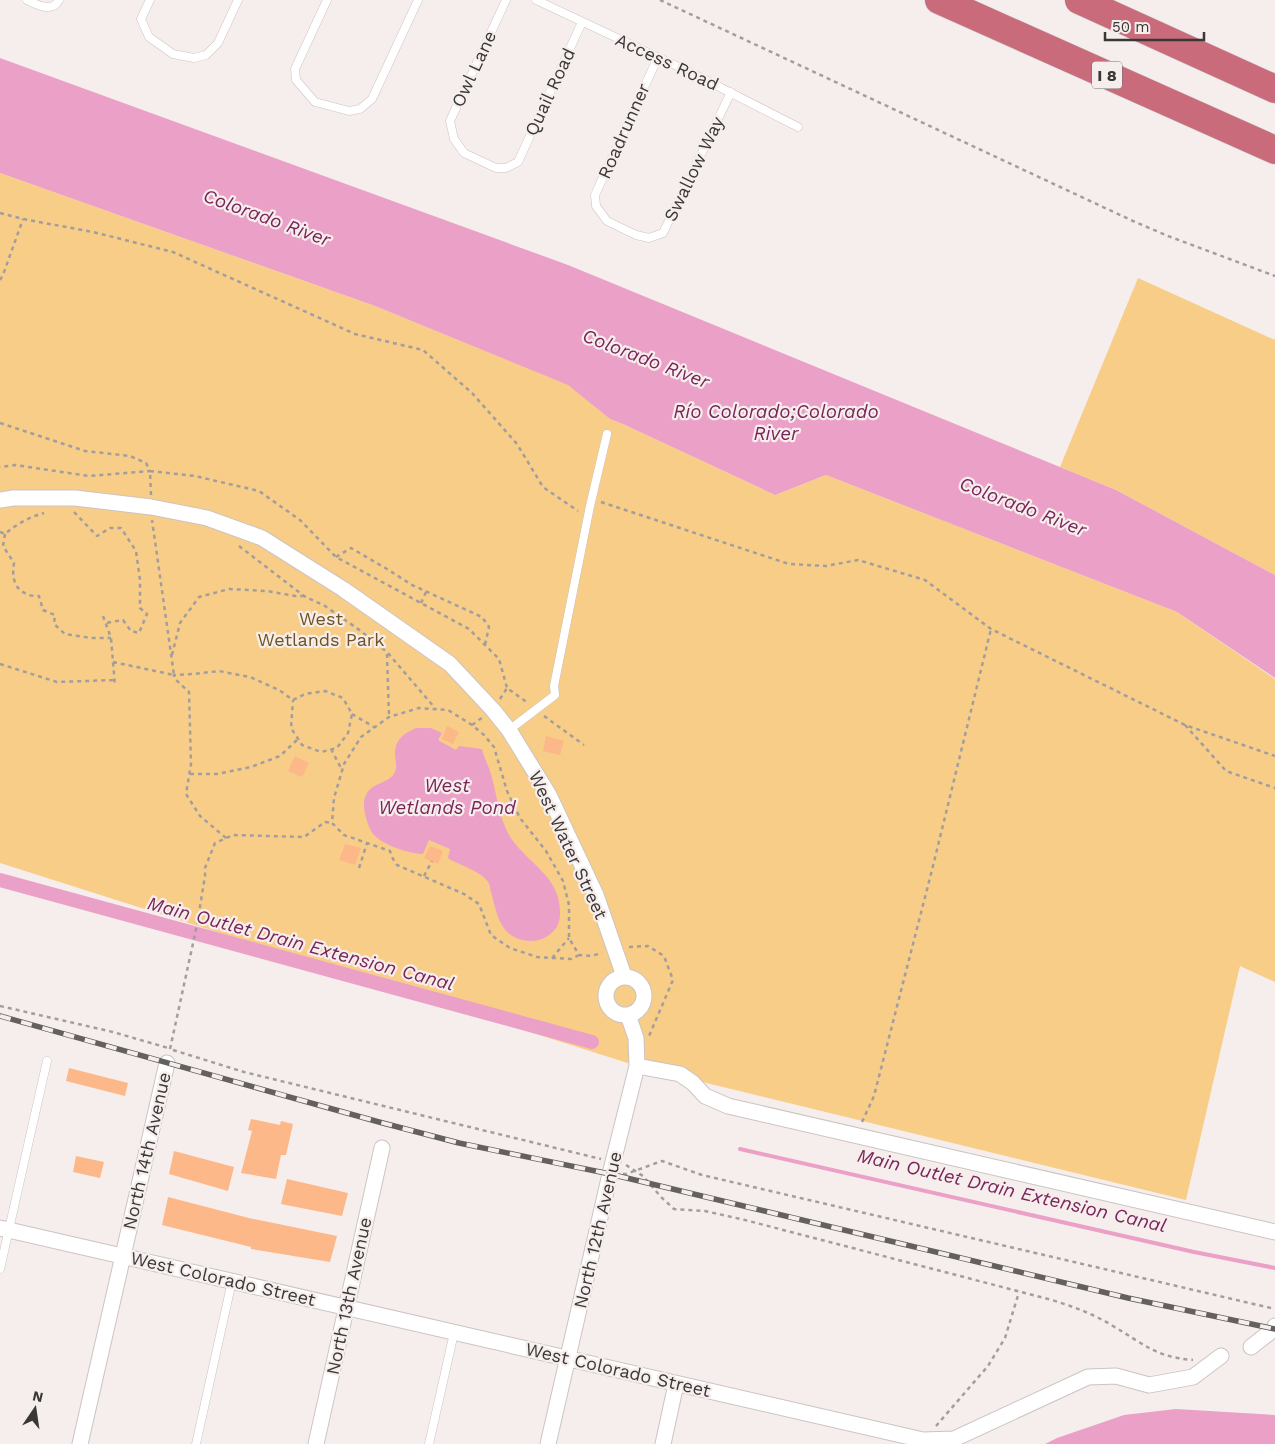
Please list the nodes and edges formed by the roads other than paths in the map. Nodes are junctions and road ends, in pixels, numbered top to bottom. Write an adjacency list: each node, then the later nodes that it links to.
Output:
1 (27, 0): 2 (lane)
2 (59, 0)
3 (150, 0): 4 (lane)
4 (238, 0)
5 (327, 0): 6 (lane)
6 (418, 0)
7 (506, 0): 17 (lane, Owl Lane)
8 (536, 0): 11 (lane, Access Road)
9 (939, 0): 16 (highway, I 8)
10 (1079, 0): 13 (highway)
11 (582, 22): 12 (lane, Access Road); 17 (lane, Quail Road)
12 (658, 57): 14 (lane, Access Road); 18 (lane, Roadrunner)
13 (1275, 90)
14 (731, 92): 15 (lane, Access Road); 18 (lane, Swallow Way)
15 (798, 127)
16 (1275, 150)
17 (518, 162)
18 (649, 238)
19 (607, 434): 21 (lane)
20 (0, 500): 21 (street, West Water Street)
21 (509, 730): 22 (street, West Water Street)
22 (624, 976): 23 (street); 23 (street)
23 (628, 1015): 26 (street, North 12th Avenue)
24 (47, 1061): 28 (lane)
25 (167, 1063): 30 (street, North 14th Avenue)
26 (637, 1066): 29 (street); 38 (street, North 12th Avenue)
27 (382, 1148): 33 (street, North 13th Avenue)
28 (4, 1229): 30 (street, West Colorado Street); 31 (lane)
29 (1275, 1232)
30 (122, 1256): 32 (street, West Colorado Street); 40 (street, North 14th Avenue)
31 (0, 1269)
32 (232, 1281): 33 (street, West Colorado Street); 41 (lane)
33 (347, 1308): 35 (street, West Colorado Street); 42 (street, North 13th Avenue)
34 (1275, 1326): 36 (street)
35 (454, 1333): 38 (street, West Colorado Street); 43 (lane)
36 (1251, 1347)
37 (1221, 1356): 39 (street, West Colorado Street)
38 (568, 1359): 39 (street, West Colorado Street); 44 (street, North 12th Avenue)
39 (676, 1384): 45 (street)
40 (80, 1444)
41 (196, 1444)
42 (316, 1444)
43 (428, 1444)
44 (548, 1444)
45 (663, 1444)

